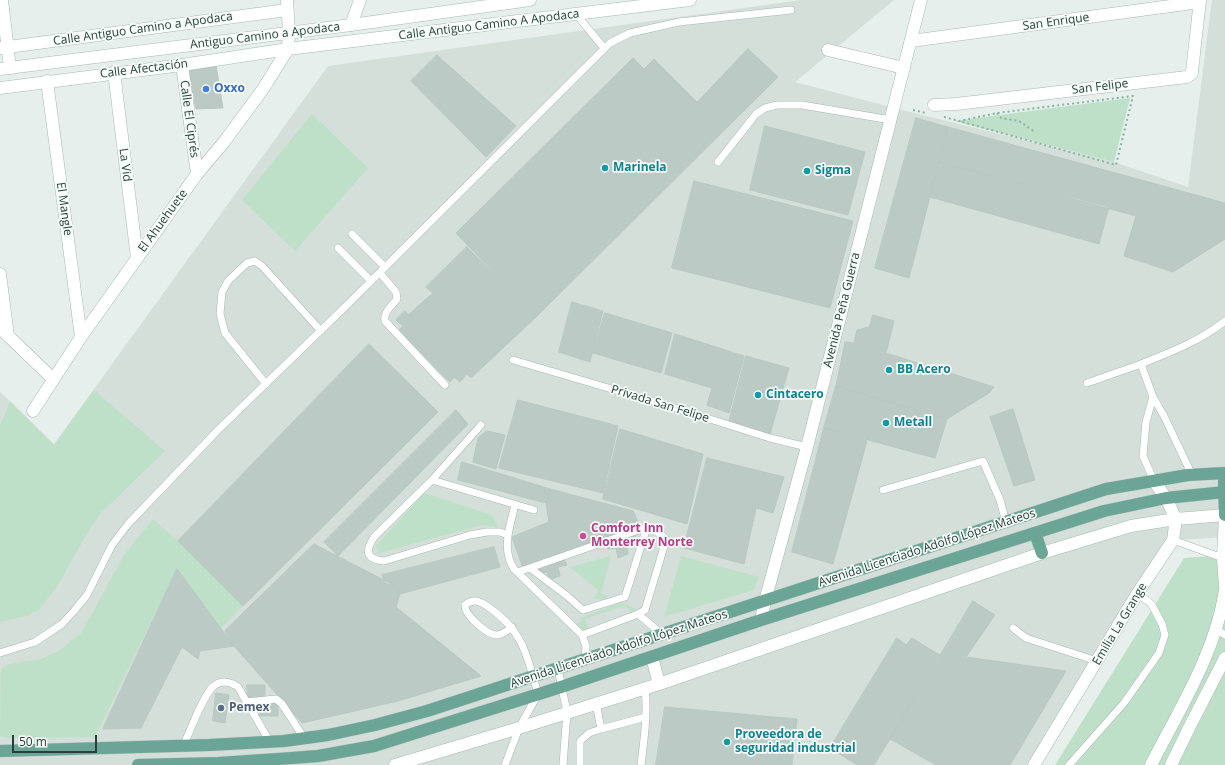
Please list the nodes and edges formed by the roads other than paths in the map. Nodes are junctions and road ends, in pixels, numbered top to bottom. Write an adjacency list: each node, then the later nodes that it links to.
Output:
1 (2, 0): 13 (street)
2 (360, 0): 10 (street)
3 (530, 0): 10 (street, Antiguo Camino a Apodaca)
4 (690, 0): 9 (street, Calle Antiguo Camino A Apodaca)
5 (921, 0): 12 (street, Avenida Peña Guerra)
6 (1200, 1): 12 (street, San Enrique); 23 (street, San Felipe)
7 (287, 5): 11 (street, El Ahuehuete); 13 (street, Calle Antiguo Camino a Apodaca)
8 (791, 10): 14 (lane)
9 (576, 14): 14 (lane); 15 (street, Calle Antiguo Camino A Apodaca)
10 (350, 25): 11 (street, Antiguo Camino a Apodaca)
11 (289, 32): 15 (street, El Ahuehuete); 18 (street, Antiguo Camino a Apodaca)
12 (911, 41): 19 (street, Avenida Peña Guerra)
13 (4, 48): 18 (street)
14 (604, 48): 30 (lane)
15 (288, 49): 17 (street, Calle Afectación); 26 (street, El Ahuehuete)
16 (828, 50): 19 (street)
17 (182, 65): 20 (street, Calle Afectación); 26 (street, Calle El Ciprés)
18 (5, 68)
19 (904, 68): 24 (street, Avenida Peña Guerra)
20 (114, 72): 21 (street, Calle Afectación); 29 (street, La Vid)
21 (47, 81): 22 (street, Calle Afectación); 36 (street, El Mangle)
22 (0, 88)
23 (931, 109)
24 (890, 120): 25 (lane); 46 (street, Avenida Peña Guerra)
25 (718, 162)
26 (197, 174): 29 (street, El Ahuehuete)
27 (352, 234): 30 (lane)
28 (338, 248): 32 (lane)
29 (137, 258): 36 (street, El Ahuehuete)
30 (383, 270): 32 (lane); 42 (lane)
31 (0, 274): 35 (street)
32 (371, 281): 34 (lane)
33 (1225, 321): 38 (lane)
34 (321, 331): 41 (lane); 41 (lane)
35 (4, 332): 39 (street)
36 (81, 337): 39 (street, El Ahuehuete)
37 (513, 360): 46 (lane, Privada San Felipe)
38 (1141, 364): 40 (lane); 43 (lane)
39 (53, 380): 44 (street, El Ahuehuete)
40 (1087, 383)
41 (266, 384): 78 (lane)
42 (445, 385)
43 (1153, 397): 48 (lane); 50 (lane)
44 (33, 411)
45 (481, 425): 49 (lane)
46 (807, 447): 70 (street, Avenida Peña Guerra)
47 (1225, 473): 48 (main road, Avenida Licenciado Adolfo López Mateos)
48 (1192, 475): 50 (main road, Avenida Licenciado Adolfo López Mateos)
49 (432, 480): 54 (lane); 61 (lane)
50 (1154, 481): 53 (street); 58 (main road, Avenida Licenciado Adolfo López Mateos)
51 (1225, 488): 53 (main road, Avenida Licenciado Adolfo López Mateos); 56 (main road)
52 (883, 490): 58 (lane)
53 (1166, 498): 57 (street); 60 (main road, Avenida Licenciado Adolfo López Mateos)
54 (515, 505): 55 (lane); 61 (lane)
55 (534, 510)
56 (1225, 515): 57 (street); 64 (street)
57 (1176, 519): 62 (street, Emilia La Grange); 63 (street)
58 (1006, 522): 70 (main road, Avenida Licenciado Adolfo López Mateos)
59 (647, 527): 65 (lane); 65 (lane); 71 (lane)
60 (1035, 533): 63 (main road); 72 (main road, Avenida Licenciado Adolfo López Mateos)
61 (508, 535): 66 (lane)
62 (1173, 540): 64 (lane); 69 (street, Emilia La Grange)
63 (1042, 553): 85 (street)
64 (1223, 558): 67 (street)
65 (530, 568): 66 (lane)
66 (518, 572): 76 (lane)
67 (1225, 586)
68 (1225, 590): 75 (street)
69 (1137, 594): 82 (street, Emilia La Grange); 107 (lane)
70 (765, 601): 72 (street, Avenida Peña Guerra); 77 (main road, Avenida Licenciado Adolfo López Mateos)
71 (638, 614): 76 (lane); 77 (lane)
72 (761, 620): 79 (main road, Avenida Licenciado Adolfo López Mateos)
73 (512, 627): 73 (lane); 84 (lane)
74 (1012, 628): 82 (lane)
75 (1221, 632): 108 (street)
76 (582, 634): 81 (lane)
77 (663, 635): 81 (main road, Avenida Licenciado Adolfo López Mateos)
78 (0, 653)
79 (652, 657): 85 (street); 86 (main road, Avenida Licenciado Adolfo López Mateos)
80 (1225, 658): 109 (street)
81 (585, 659): 83 (main road, Avenida Licenciado Adolfo López Mateos)
82 (1097, 661): 106 (street, Emilia La Grange)
83 (558, 668): 84 (main road, Avenida Licenciado Adolfo López Mateos); 86 (lane)
84 (533, 676): 88 (lane); 95 (main road, Avenida Licenciado Adolfo López Mateos)
85 (659, 684): 87 (street)
86 (561, 687): 88 (main road, Avenida Licenciado Adolfo López Mateos); 91 (lane)
87 (645, 688): 90 (street); 92 (lane)
88 (538, 694): 93 (lane); 100 (main road, Avenida Licenciado Adolfo López Mateos)
89 (246, 702): 95 (lane); 96 (lane); 97 (lane)
90 (596, 703): 91 (street); 94 (lane)
91 (567, 712): 93 (street); 103 (lane)
92 (646, 717): 94 (lane); 105 (lane)
93 (519, 728): 101 (street); 102 (lane)
94 (601, 729): 104 (lane)
95 (304, 738): 96 (main road, Avenida Licenciado Adolfo López Mateos)
96 (270, 742): 97 (main road, Avenida Licenciado Adolfo López Mateos)
97 (183, 746): 98 (main road, Avenida Licenciado Adolfo López Mateos)
98 (0, 751)
99 (138, 765): 100 (main road, Avenida Licenciado Adolfo López Mateos)
100 (144, 765)
101 (395, 765)
102 (505, 765)
103 (563, 765)
104 (580, 765)
105 (641, 765)
106 (1034, 765)
107 (1069, 765)
108 (1151, 765)
109 (1171, 765)

